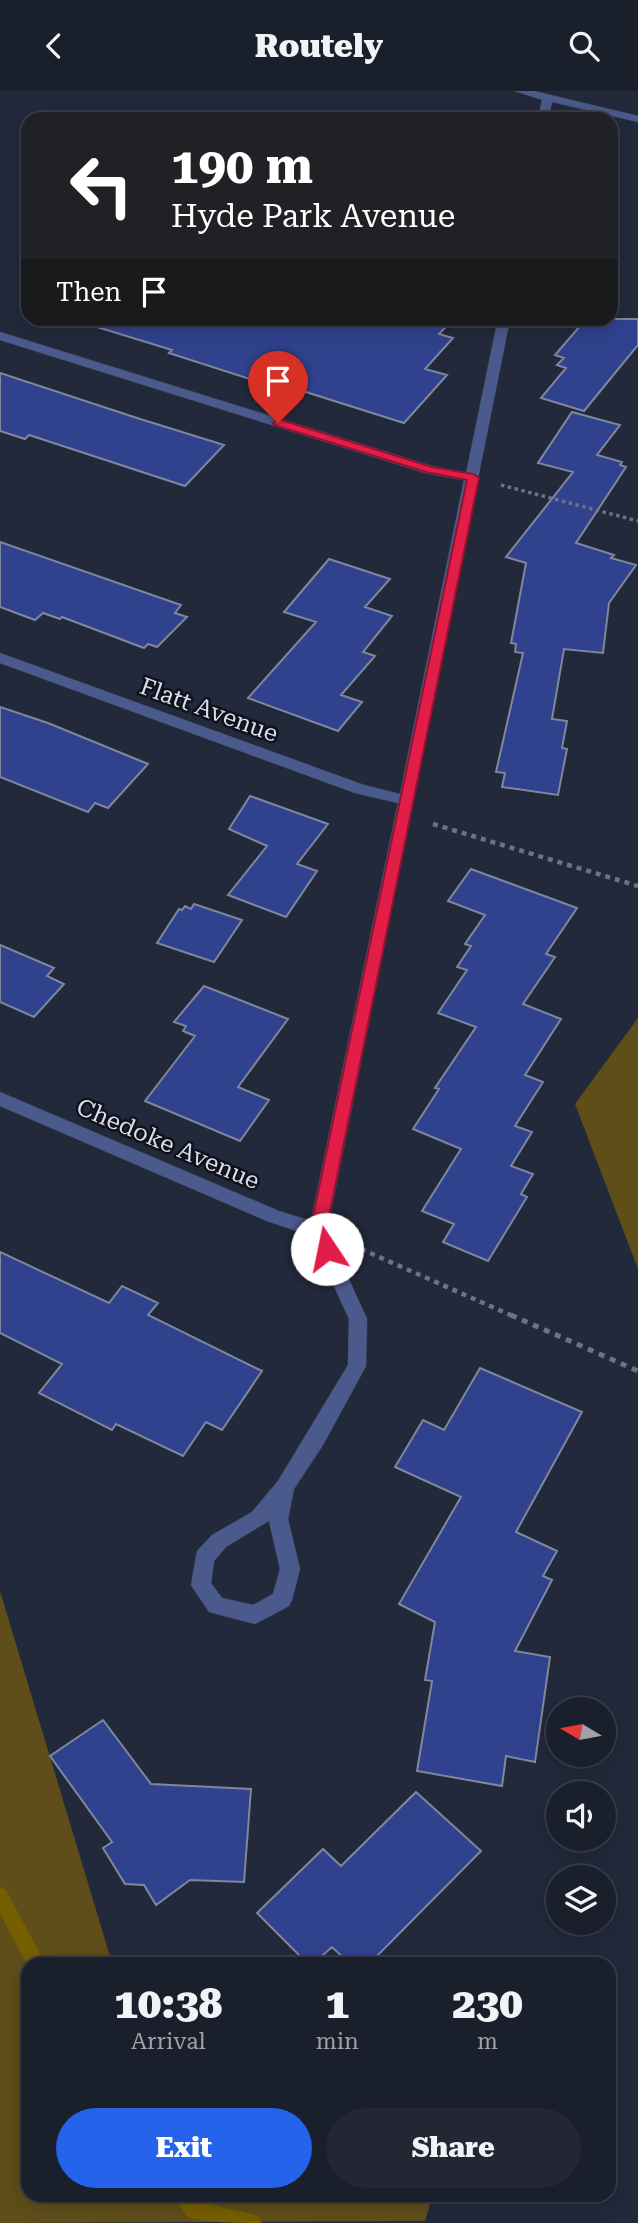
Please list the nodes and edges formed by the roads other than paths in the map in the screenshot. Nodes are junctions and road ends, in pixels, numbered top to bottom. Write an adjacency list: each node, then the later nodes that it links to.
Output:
1 (520, 91): 2 (street)
2 (548, 98): 3 (street); 5 (street)
3 (588, 107): 4 (street); 6 (street)
4 (638, 111)
5 (545, 112)
6 (609, 112)
7 (618, 114): 8 (street)
8 (638, 119)
9 (503, 326): 11 (street)
10 (0, 336): 11 (street)
11 (473, 478): 13 (street)
12 (0, 658): 13 (street, Flatt Avenue)
13 (404, 807): 15 (street)
14 (0, 1099): 15 (street, Chedoke Avenue)
15 (318, 1231): 16 (street)
16 (285, 1487): 16 (street)

